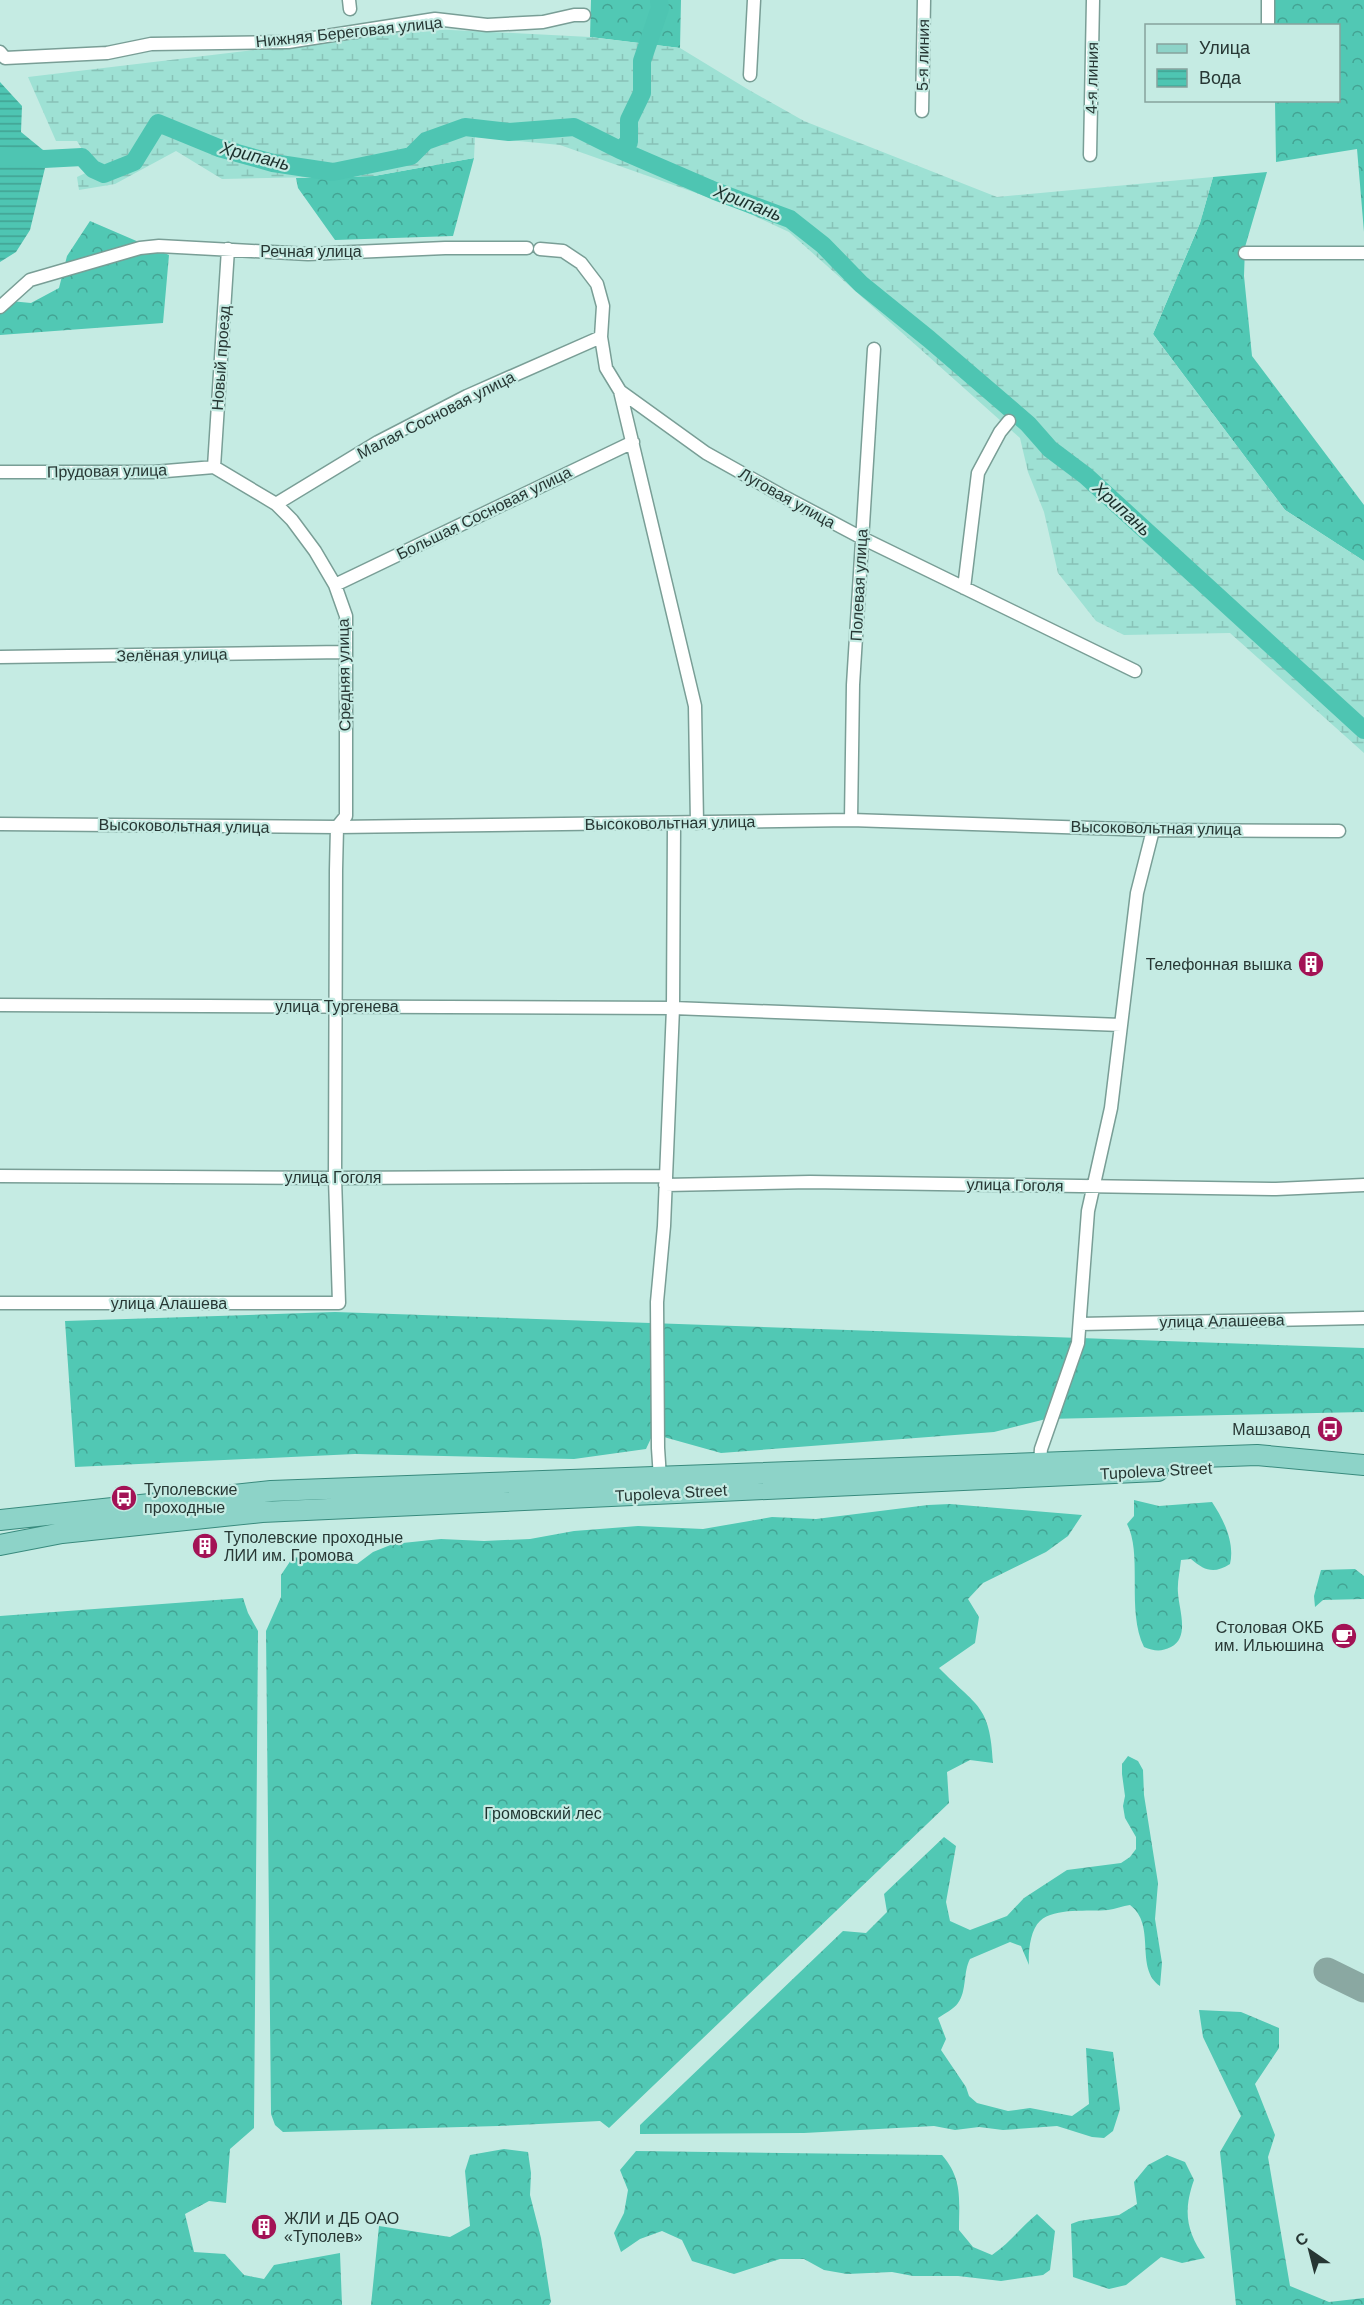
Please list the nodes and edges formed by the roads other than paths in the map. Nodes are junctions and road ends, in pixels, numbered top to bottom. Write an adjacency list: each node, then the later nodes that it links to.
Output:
1 (754, 0): 8 (street)
2 (924, 0): 9 (street, 5-я линия)
3 (1094, 0): 10 (street, 4-я линия)
4 (1268, 0): 6 (street)
5 (584, 15): 7 (street, Нижняя Береговая улица)
6 (1268, 24)
7 (3, 55)
8 (750, 75)
9 (922, 111)
10 (1090, 155)
11 (527, 248): 12 (street, Речная улица)
12 (228, 249): 16 (street, Речная улица); 22 (street, Новый проезд)
13 (540, 249): 17 (street)
14 (1245, 253): 15 (street)
15 (1364, 253)
16 (0, 307)
17 (601, 337): 19 (street); 24 (street, Малая Сосновая улица)
18 (874, 349): 25 (street, Полевая улица)
19 (620, 391): 21 (street); 25 (street, Луговая улица)
20 (1009, 421): 27 (street)
21 (633, 442): 26 (street, Большая Сосновая улица); 32 (street)
22 (214, 467): 23 (street, Прудовая улица); 24 (street, Средняя улица)
23 (0, 472)
24 (276, 504): 26 (street, Средняя улица)
25 (862, 538): 27 (street, Луговая улица); 31 (street, Полевая улица)
26 (335, 585): 28 (street, Средняя улица)
27 (964, 588): 30 (street, Луговая улица)
28 (345, 652): 29 (street, Зелёная улица); 35 (street, Средняя улица)
29 (0, 657)
30 (1135, 671)
31 (850, 820): 32 (street, Высоковольтная улица); 36 (street, Высоковольтная улица)
32 (697, 823): 34 (street, Высоковольтная улица)
33 (0, 824): 35 (street, Высоковольтная улица)
34 (674, 824): 35 (street, Высоковольтная улица); 40 (street)
35 (337, 827): 39 (street, Средняя улица)
36 (1153, 830): 37 (street, Высоковольтная улица); 41 (street)
37 (1339, 831)
38 (0, 1005): 39 (street, улица Тургенева)
39 (336, 1006): 40 (street, улица Тургенева); 43 (street, Средняя улица)
40 (673, 1008): 41 (street, улица Тургенева); 44 (street)
41 (1121, 1025): 46 (street)
42 (0, 1176): 43 (street, улица Гоголя)
43 (335, 1178): 44 (street, улица Гоголя); 48 (street, Средняя улица)
44 (665, 1181): 46 (street, улица Гоголя); 54 (street)
45 (1364, 1185): 46 (street, улица Гоголя)
46 (1092, 1186): 50 (street)
47 (0, 1303): 48 (street, улица Алашева)
48 (339, 1303)
49 (1364, 1318): 50 (street, улица Алашеева)
50 (1080, 1324): 51 (street)
51 (1040, 1462): 52 (main road, Tupoleva Street); 54 (main road, Tupoleva Street)
52 (1343, 1462): 53 (main road, Tupoleva Street); 56 (main road, Tupoleva Street)
53 (1364, 1464)
54 (660, 1478): 55 (main road, Tupoleva Street)
55 (0, 1520)
56 (0, 1545)

